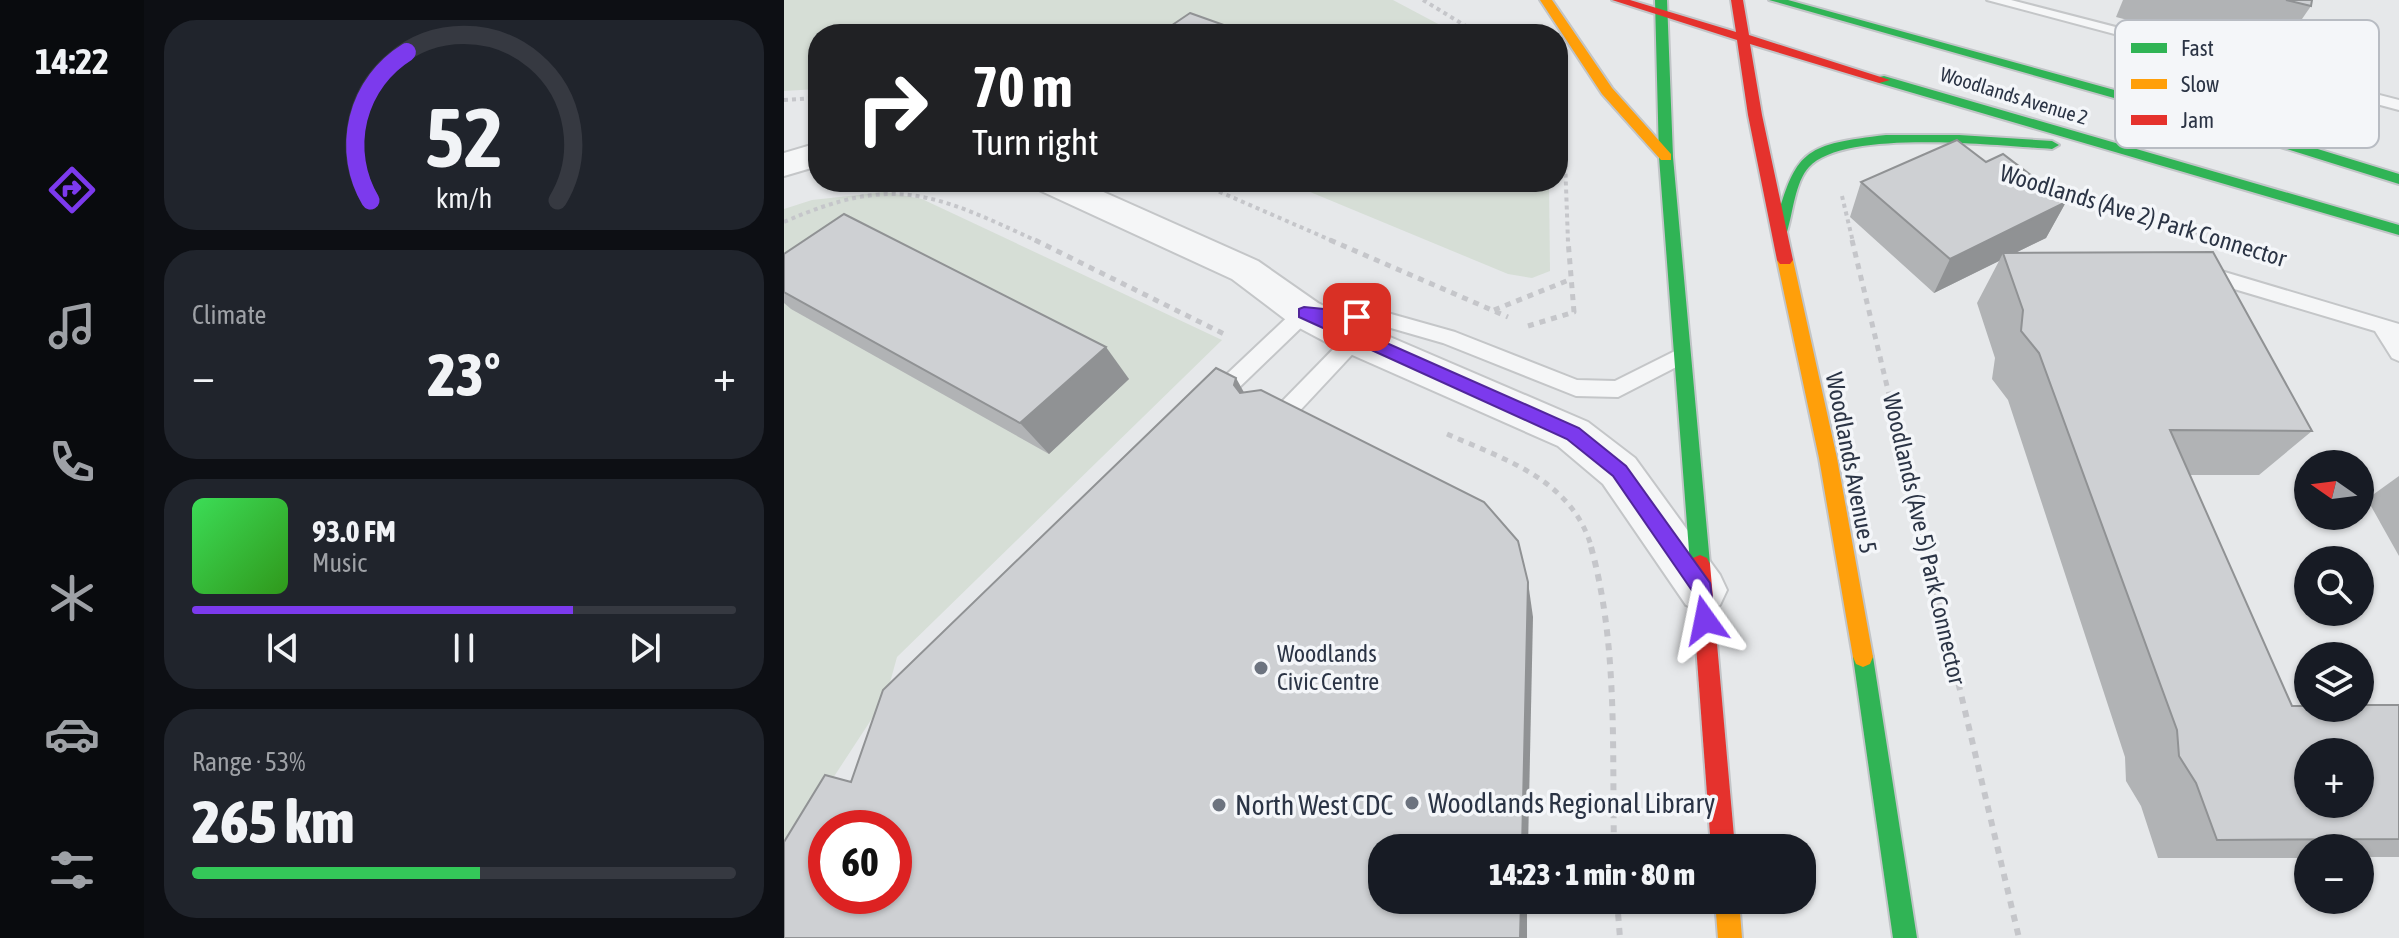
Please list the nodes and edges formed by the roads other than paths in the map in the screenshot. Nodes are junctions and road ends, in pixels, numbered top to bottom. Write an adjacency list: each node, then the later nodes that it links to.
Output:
1 (1546, 0): 8 (main road)
2 (1618, 0): 7 (main road, Woodlands Avenue 2)
3 (1737, 0): 12 (main road, Woodlands Avenue 5)
4 (1775, 0): 9 (main road, Woodlands Avenue 2)
5 (1837, 0): 9 (main road)
6 (1994, 0): 10 (lane)
7 (1662, 6): 12 (main road, Woodlands Avenue 2); 19 (main road)
8 (1562, 24)
9 (1892, 31): 13 (main road, Woodlands Avenue 2)
10 (2115, 31)
11 (1568, 33): 19 (main road)
12 (1741, 36): 16 (main road, Woodlands Avenue 2); 24 (main road, Woodlands Avenue 5)
13 (2115, 94)
14 (2379, 100): 15 (lane)
15 (2399, 105)
16 (2106, 147): 23 (main road, Woodlands Avenue 2); 24 (main road)
17 (2299, 148): 21 (main road, Woodlands Avenue 2)
18 (808, 157): 20 (street)
19 (1666, 157): 30 (main road)
20 (784, 165)
21 (2399, 179)
22 (1073, 192): 26 (street)
23 (2399, 230)
24 (1779, 235): 37 (main road, Woodlands Avenue 5)
25 (2185, 267): 27 (lane)
26 (1304, 313): 28 (street); 30 (lane); 31 (lane)
27 (2391, 328): 29 (lane)
28 (1355, 339): 32 (lane); 33 (street)
29 (2399, 353)
30 (1681, 356): 33 (main road)
31 (1194, 418)
32 (1271, 427)
33 (1703, 590): 34 (main road)
34 (1722, 834)
35 (1728, 914): 36 (main road)
36 (1730, 938)
37 (1905, 938)

